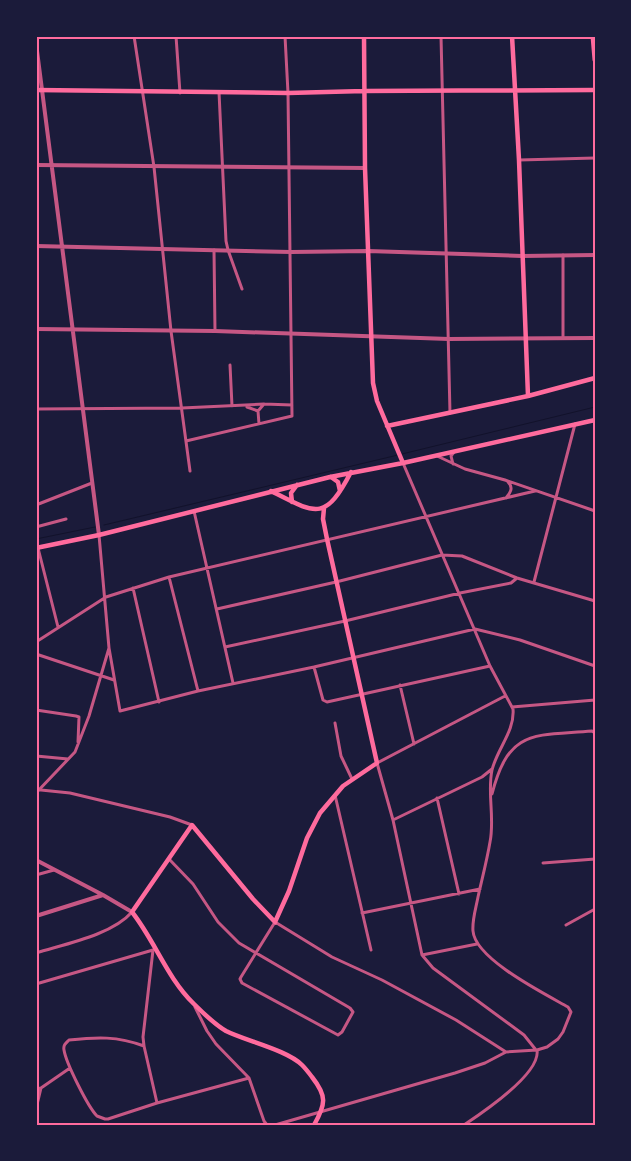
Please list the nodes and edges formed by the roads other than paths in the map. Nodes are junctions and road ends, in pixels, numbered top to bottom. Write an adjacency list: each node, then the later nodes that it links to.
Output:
1 (134, 36): 16 (street)
2 (176, 36): 18 (street)
3 (285, 36): 19 (street)
4 (364, 36): 15 (main road)
5 (441, 36): 12 (street)
6 (512, 36): 13 (main road)
7 (593, 36): 9 (highway)
8 (36, 43): 11 (street)
9 (594, 45): 10 (highway)
10 (595, 60)
11 (39, 90): 16 (main road); 23 (street)
12 (443, 90): 13 (main road); 15 (main road); 35 (street)
13 (516, 90): 14 (main road); 21 (main road)
14 (595, 90)
15 (364, 91): 19 (main road); 27 (main road)
16 (142, 92): 18 (main road); 24 (street)
17 (219, 92): 18 (main road); 19 (main road); 25 (street)
18 (180, 93)
19 (288, 93): 26 (street)
20 (595, 158): 21 (street)
21 (519, 160): 38 (main road)
22 (36, 165): 23 (street)
23 (52, 165): 24 (street); 29 (street)
24 (154, 167): 25 (street); 30 (street)
25 (223, 167): 26 (street); 32 (street)
26 (288, 168): 27 (street); 34 (street)
27 (365, 168): 33 (main road)
28 (36, 246): 29 (street)
29 (62, 247): 30 (street); 41 (street)
30 (163, 248): 31 (street); 42 (street)
31 (214, 250): 32 (street); 43 (street)
32 (228, 250): 34 (street); 39 (street)
33 (368, 251): 34 (street); 35 (street); 45 (main road)
34 (291, 252): 44 (street)
35 (446, 254): 38 (street); 48 (street)
36 (563, 255): 37 (street); 38 (street); 46 (street)
37 (595, 255)
38 (522, 256): 49 (main road)
39 (242, 289)
40 (36, 329): 41 (street)
41 (74, 330): 42 (street); 59 (street)
42 (171, 331): 43 (street); 57 (street)
43 (215, 331): 44 (street)
44 (292, 334): 45 (street); 54 (street)
45 (371, 336): 48 (street); 65 (main road)
46 (563, 338): 47 (street); 49 (street)
47 (595, 338)
48 (449, 339): 49 (street); 61 (street)
49 (525, 339): 52 (main road)
50 (230, 365): 55 (street)
51 (595, 378): 52 (main road)
52 (528, 396): 61 (main road)
53 (264, 404): 54 (street); 56 (street); 60 (street)
54 (292, 405): 63 (street)
55 (232, 406): 56 (street); 57 (street)
56 (245, 406): 60 (street)
57 (182, 408): 59 (street); 66 (street)
58 (36, 409): 59 (street)
59 (82, 409): 75 (street)
60 (258, 411): 63 (street)
61 (450, 414): 65 (main road)
62 (594, 421): 64 (main road)
63 (259, 424): 66 (street)
64 (575, 424): 67 (main road); 80 (street)
65 (388, 426): 69 (main road)
66 (186, 441): 71 (street)
67 (454, 452): 68 (main road); 70 (street)
68 (437, 456): 69 (main road); 70 (street)
69 (403, 463): 72 (main road); 88 (street)
70 (453, 464): 74 (street)
71 (190, 471)
72 (352, 472): 73 (main road); 79 (main road)
73 (330, 477): 76 (main road); 79 (main road)
74 (505, 480): 78 (street); 81 (street)
75 (92, 482): 83 (street); 92 (street)
76 (297, 485): 77 (main road); 82 (main road)
77 (270, 491): 82 (main road); 87 (main road)
78 (535, 491): 80 (street); 81 (street)
79 (338, 495): 84 (main road)
80 (557, 498): 86 (street); 100 (street)
81 (505, 499): 88 (street)
82 (292, 502): 85 (main road)
83 (36, 505)
84 (324, 508): 85 (main road); 90 (main road)
85 (316, 510): 90 (main road)
86 (595, 511)
87 (194, 512): 92 (main road); 96 (street)
88 (425, 517): 93 (street); 95 (street)
89 (66, 519): 91 (street)
90 (323, 520): 93 (main road)
91 (36, 527)
92 (99, 535): 94 (main road); 103 (street)
93 (327, 539): 96 (street); 99 (main road)
94 (37, 548): 107 (street)
95 (442, 555): 98 (street); 99 (street); 102 (street)
96 (207, 568): 97 (street); 105 (street)
97 (169, 578): 101 (street); 121 (street)
98 (517, 578): 100 (street); 102 (street)
99 (336, 582): 105 (street); 106 (main road)
100 (534, 582): 104 (street)
101 (133, 588): 103 (street); 125 (street)
102 (460, 593): 106 (street); 108 (street)
103 (106, 597): 107 (street); 111 (street)
104 (595, 601)
105 (217, 609): 110 (street)
106 (345, 621): 110 (street); 113 (main road)
107 (58, 627): 109 (street)
108 (475, 629): 113 (street); 114 (street); 115 (street)
109 (36, 642)
110 (225, 647): 119 (street)
111 (109, 648): 117 (street); 118 (street)
112 (36, 654): 117 (street)
113 (353, 658): 116 (street); 122 (main road)
114 (490, 666): 120 (street); 123 (street)
115 (595, 666)
116 (314, 667): 119 (street); 122 (street)
117 (100, 676): 118 (street); 131 (street)
118 (114, 680): 125 (street)
119 (233, 684): 121 (street)
120 (400, 685): 122 (street); 130 (street)
121 (198, 691): 125 (street)
122 (361, 694): 134 (main road)
123 (505, 696): 126 (street); 130 (street)
124 (595, 700): 126 (street)
125 (159, 702)
126 (512, 707): 135 (street)
127 (36, 710): 131 (street)
128 (335, 723): 136 (street)
129 (595, 733): 141 (street)
130 (414, 744): 134 (street)
131 (78, 745): 133 (street)
132 (36, 756): 133 (street)
133 (68, 760): 137 (street)
134 (377, 763): 136 (main road); 142 (street)
135 (492, 769): 140 (street); 141 (street)
136 (352, 779): 139 (main road)
137 (40, 790): 138 (street); 143 (street)
138 (36, 793)
139 (335, 795): 156 (street); 158 (main road)
140 (437, 798): 142 (street); 151 (street)
141 (491, 798): 150 (street)
142 (393, 820): 153 (street)
143 (192, 826): 144 (main road); 158 (main road)
144 (169, 859): 155 (main road); 164 (street)
145 (595, 859): 147 (street)
146 (36, 860): 148 (street)
147 (543, 864)
148 (54, 870): 149 (street); 152 (street)
149 (36, 876)
150 (480, 889): 151 (street); 160 (street)
151 (459, 894): 153 (street)
152 (103, 895): 155 (street); 157 (street)
153 (410, 904): 156 (street); 165 (street)
154 (595, 909): 159 (street)
155 (132, 912): 161 (main road); 163 (street)
156 (362, 913): 162 (street)
157 (36, 916)
158 (275, 922): 164 (street); 170 (street)
159 (566, 924)
160 (477, 944): 165 (street); 169 (street)
161 (155, 949): 166 (street); 167 (main road); 168 (street)
162 (371, 950)
163 (36, 953)
164 (256, 954): 164 (street)
165 (422, 955): 169 (street)
166 (36, 984)
167 (194, 1004): 172 (street); 177 (main road)
168 (144, 1046): 171 (street); 175 (street)
169 (537, 1050): 170 (street); 181 (street)
170 (506, 1052): 177 (street)
171 (70, 1068): 173 (street); 175 (street)
172 (249, 1078): 175 (street); 178 (street)
173 (41, 1088): 174 (street); 176 (street)
174 (36, 1089)
175 (157, 1103)
176 (36, 1109)
177 (322, 1111): 179 (street); 180 (main road)
178 (267, 1125)
179 (275, 1125)
180 (314, 1125)
181 (464, 1125)

